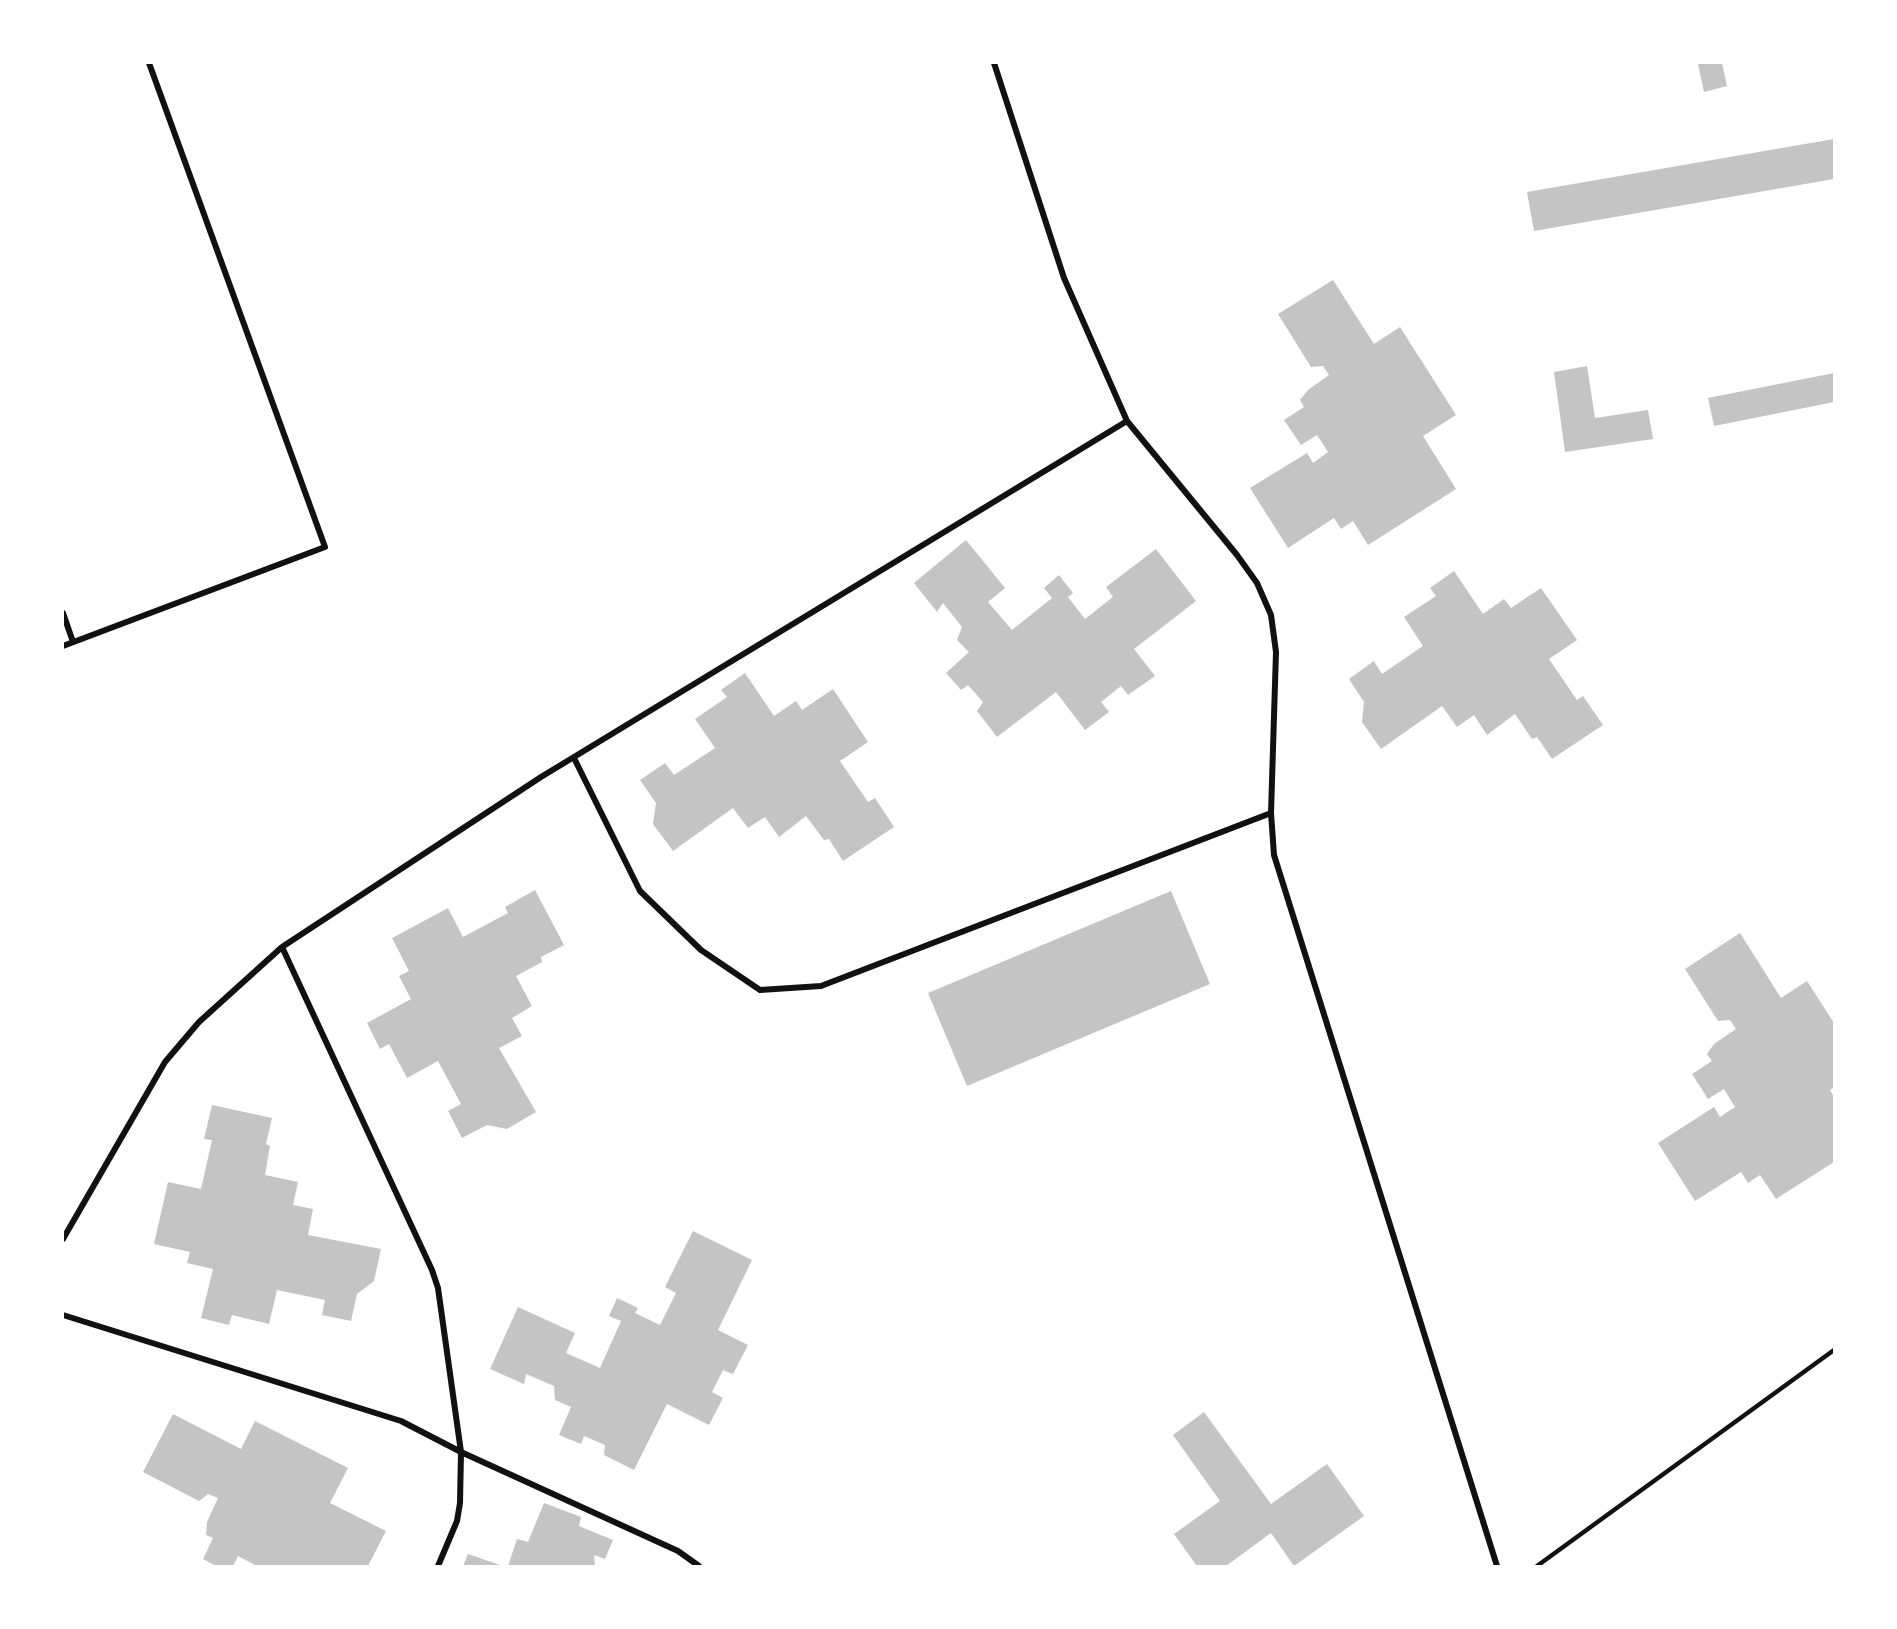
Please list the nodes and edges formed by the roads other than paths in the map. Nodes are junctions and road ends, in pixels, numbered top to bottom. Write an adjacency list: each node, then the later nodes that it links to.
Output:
1 (149, 63): 5 (street)
2 (994, 63): 3 (street)
3 (1127, 421): 7 (street); 8 (street)
4 (63, 612): 5 (street)
5 (74, 642): 6 (street)
6 (63, 646)
7 (574, 758): 8 (street); 9 (street)
8 (1271, 813): 16 (street)
9 (282, 947): 10 (street); 13 (street)
10 (63, 1239)
11 (63, 1315): 13 (street)
12 (1834, 1350): 17 (lane)
13 (461, 1452): 14 (street); 15 (street)
14 (438, 1566)
15 (699, 1566)
16 (1497, 1566)
17 (1537, 1566)

